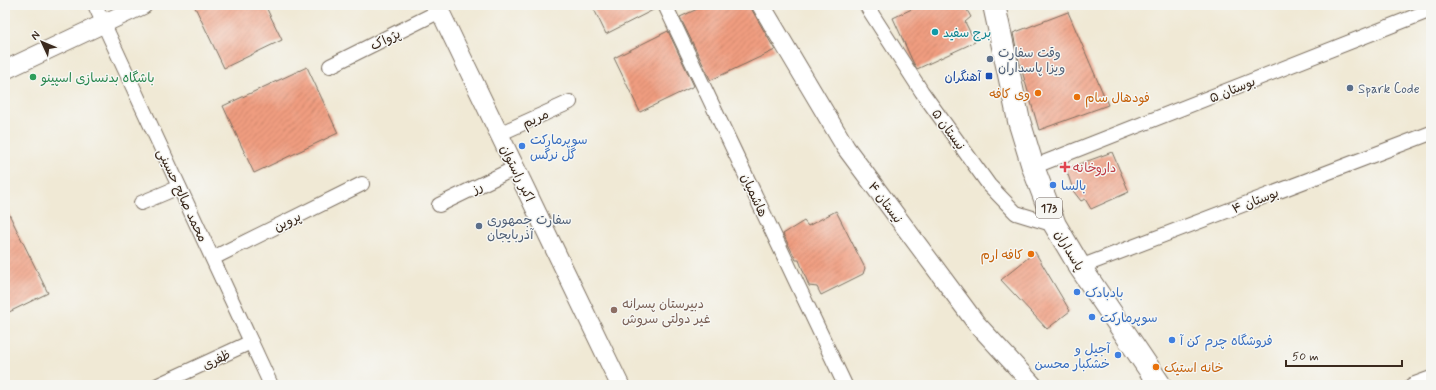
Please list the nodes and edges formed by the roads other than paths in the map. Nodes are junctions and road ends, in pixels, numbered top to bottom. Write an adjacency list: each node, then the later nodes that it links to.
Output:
1 (95, 5): 9 (street, محمد صالح حسینی)
2 (143, 5): 9 (street)
3 (666, 5): 29 (street, هاشمیان)
4 (761, 5): 30 (street, نیستان ۴)
5 (866, 5): 21 (street, نیستان ۵)
6 (994, 5): 15 (main road, پاسداران / 173)
7 (438, 8): 10 (street, پژواک); 14 (street, اکبر راستوان)
8 (1431, 10): 15 (street, بوستان ۵)
9 (104, 24): 11 (street); 18 (street, محمد صالح حسینی)
10 (330, 66)
11 (5, 70)
12 (570, 102): 14 (street, مریم)
13 (1431, 133): 23 (street, بوستان ۴)
14 (499, 134): 16 (street, اکبر راستوان)
15 (1033, 167): 21 (main road, پاسداران / 173)
16 (515, 168): 20 (street, رز); 28 (street, اکبر راستوان)
17 (362, 184): 22 (street, پروین)
18 (180, 187): 19 (street); 22 (street, محمد صالح حسینی)
19 (141, 203)
20 (439, 205)
21 (1055, 225): 23 (main road, پاسداران / 173)
22 (213, 258): 24 (street, محمد صالح حسینی)
23 (1080, 267): 31 (main road, پاسداران / 173)
24 (251, 342): 26 (street, ظفری); 27 (street, محمد صالح حسینی)
25 (1431, 378): 32 (street)
26 (158, 385)
27 (271, 385)
28 (620, 385)
29 (845, 385)
30 (1033, 385)
31 (1160, 385)
32 (1412, 385)

